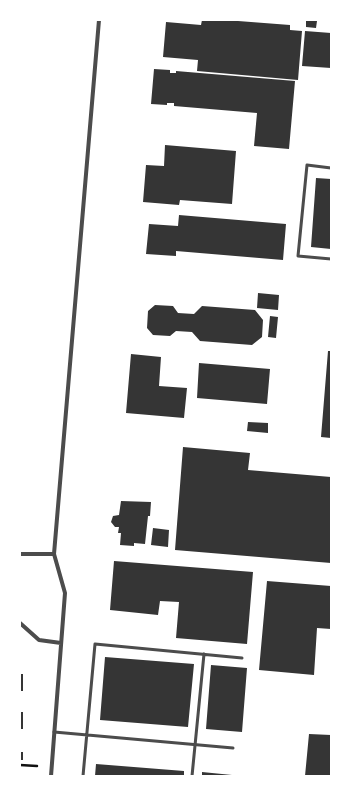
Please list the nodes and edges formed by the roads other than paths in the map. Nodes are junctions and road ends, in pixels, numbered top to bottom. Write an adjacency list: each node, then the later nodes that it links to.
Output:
1 (99, 20): 5 (street)
2 (331, 168): 3 (lane)
3 (331, 259)
4 (20, 554): 5 (street)
5 (54, 554): 7 (street)
6 (20, 623): 7 (street)
7 (61, 643): 10 (street)
8 (204, 654): 9 (lane); 11 (lane); 12 (lane)
9 (242, 658)
10 (54, 732): 11 (lane); 14 (street)
11 (87, 735): 12 (lane); 15 (lane)
12 (196, 745): 13 (lane); 16 (lane)
13 (233, 748)
14 (51, 776)
15 (83, 776)
16 (192, 776)

